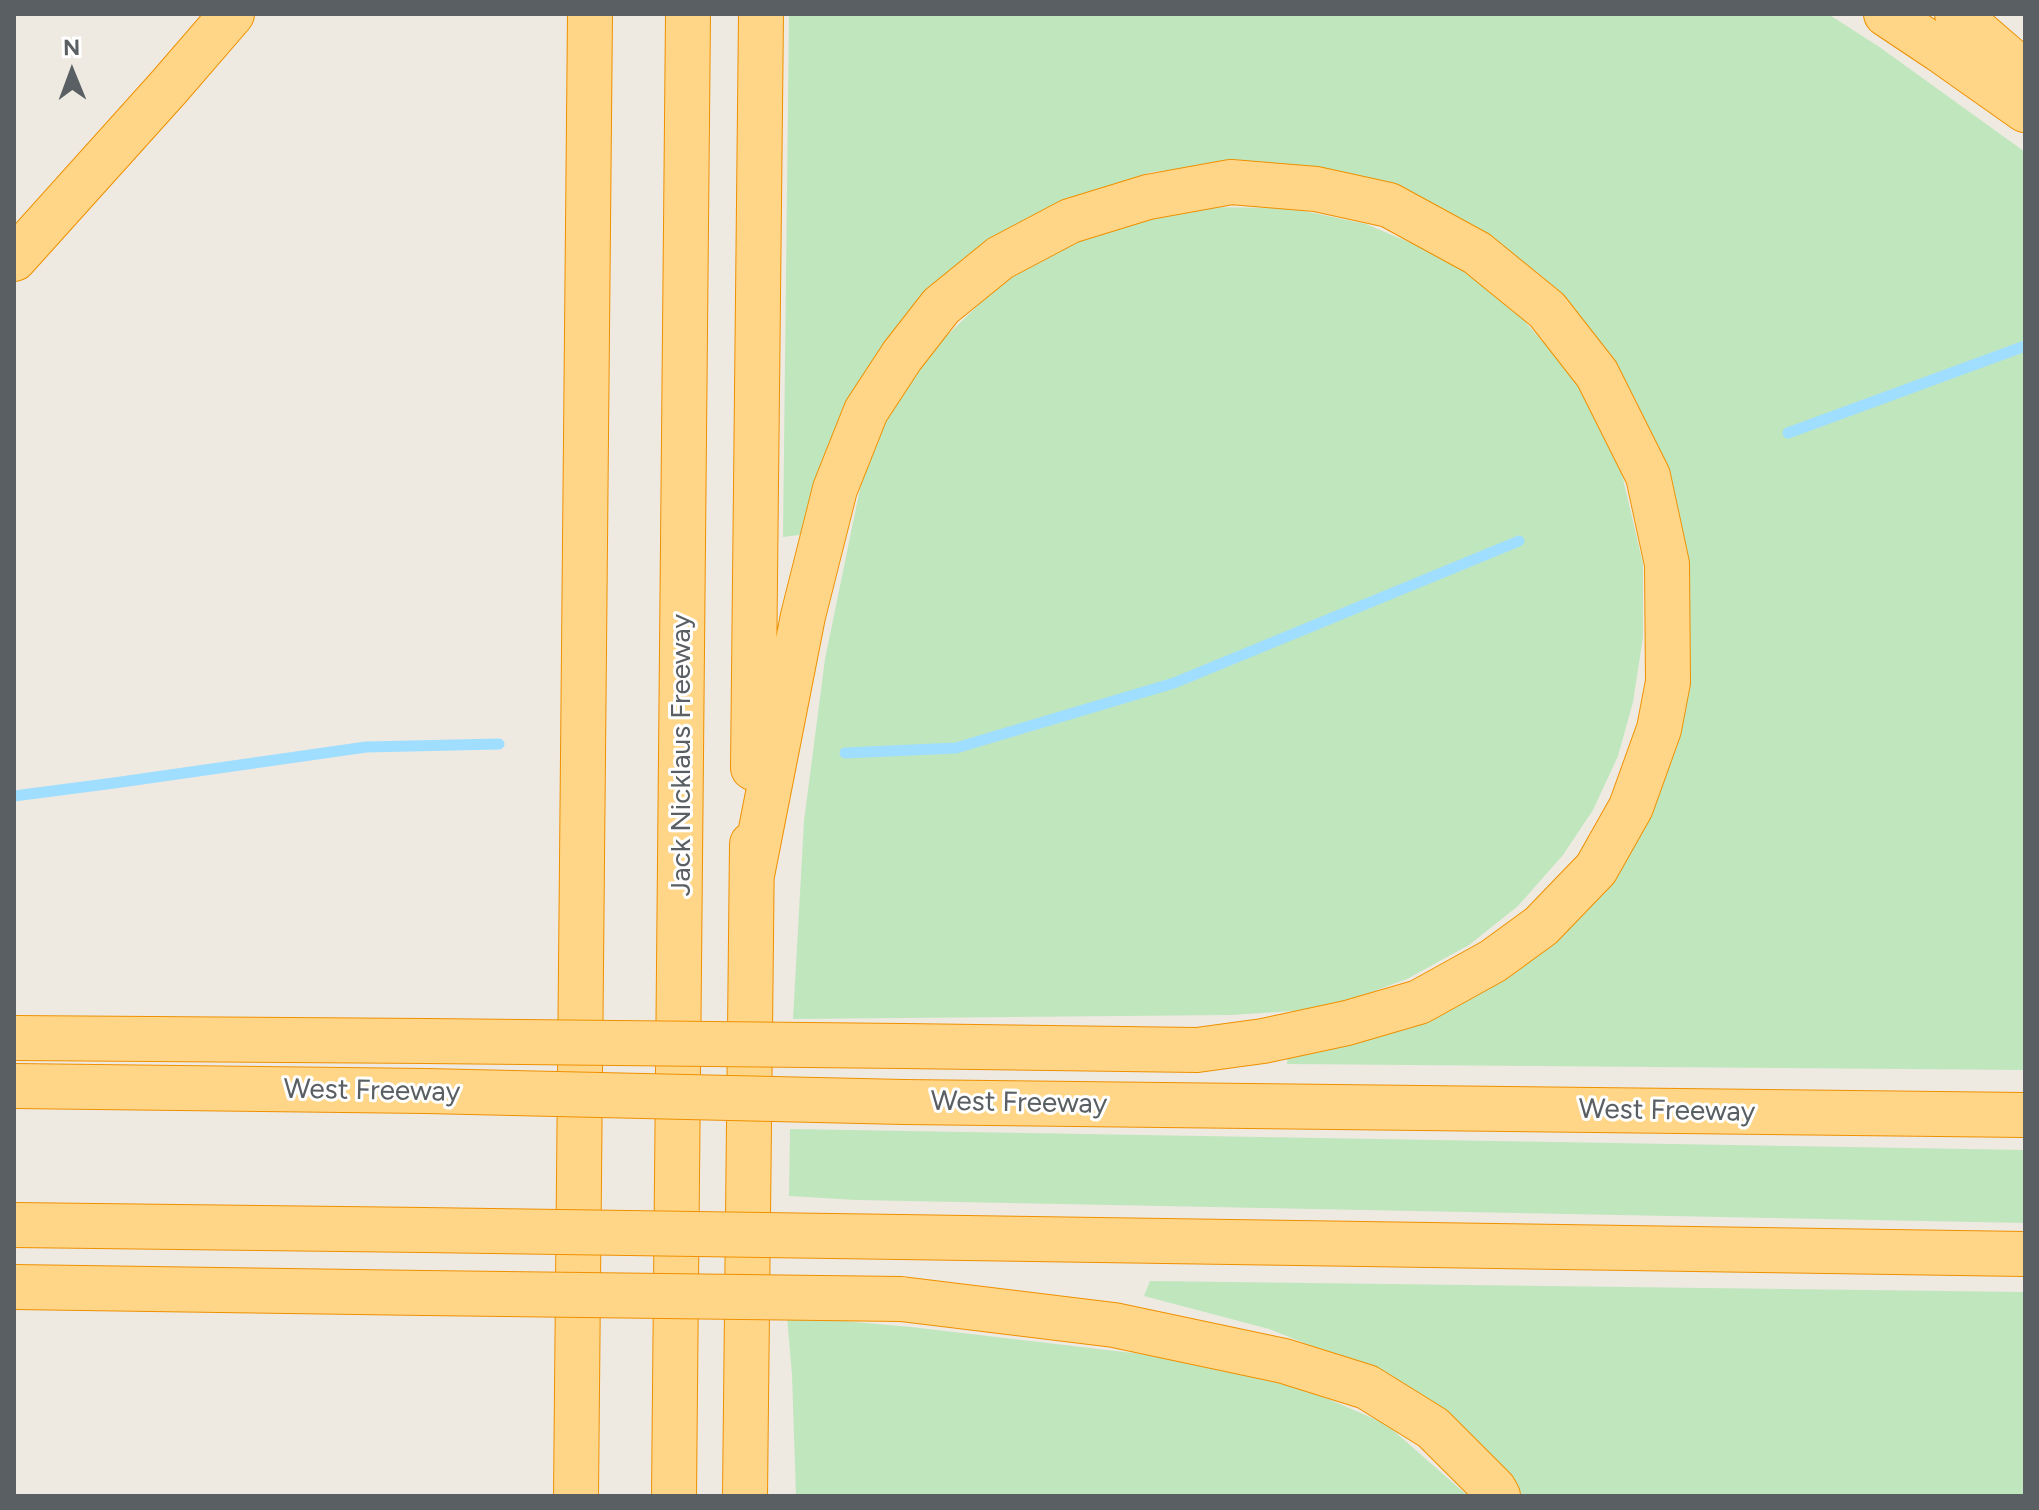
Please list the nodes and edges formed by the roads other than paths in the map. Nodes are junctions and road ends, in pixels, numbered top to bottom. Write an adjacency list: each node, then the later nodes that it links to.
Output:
1 (232, 14): 9 (highway)
2 (590, 14): 18 (highway)
3 (688, 14): 19 (highway, Jack Nicklaus Freeway)
4 (761, 14): 10 (highway)
5 (1886, 14): 8 (highway)
6 (1957, 14): 7 (highway)
7 (2025, 73)
8 (2025, 110)
9 (14, 259)
10 (752, 875): 11 (highway, bridge); 17 (highway)
11 (14, 1038)
12 (14, 1086): 13 (highway, West Freeway, bridge)
13 (2025, 1115)
14 (14, 1225): 15 (highway, bridge)
15 (2025, 1254)
16 (14, 1287): 22 (highway, bridge)
17 (746, 1405): 20 (highway); 21 (highway)
18 (576, 1496)
19 (674, 1496)
20 (745, 1496)
21 (754, 1496)
22 (1498, 1496)

